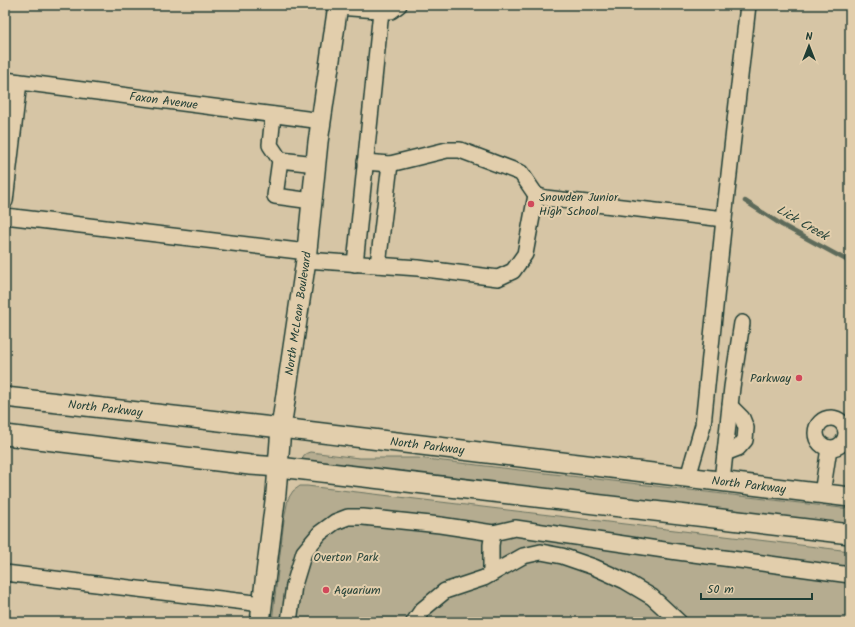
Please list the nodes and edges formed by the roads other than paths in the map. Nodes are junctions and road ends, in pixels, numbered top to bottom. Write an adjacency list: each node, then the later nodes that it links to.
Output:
1 (399, 5): 4 (street)
2 (748, 5): 16 (street)
3 (338, 6): 4 (street); 7 (main road, North McLean Boulevard)
4 (380, 11): 9 (street)
5 (12, 81): 6 (street, Faxon Avenue); 13 (street)
6 (273, 115): 7 (street, Faxon Avenue); 8 (street)
7 (322, 121): 10 (main road, North McLean Boulevard)
8 (280, 160): 10 (street); 14 (street)
9 (365, 162): 11 (street); 18 (street)
10 (316, 164): 14 (main road, North McLean Boulevard)
11 (390, 164): 12 (street); 19 (street)
12 (536, 194): 16 (street); 19 (street)
13 (5, 201)
14 (312, 201): 17 (main road, North McLean Boulevard)
15 (5, 216): 17 (street)
16 (724, 220): 26 (street)
17 (306, 256): 18 (street); 22 (main road, North McLean Boulevard)
18 (355, 264): 19 (street)
19 (378, 265)
20 (742, 323): 27 (street)
21 (5, 397): 22 (main road, North Parkway)
22 (281, 428): 25 (main road, North McLean Boulevard); 26 (main road, North Parkway)
23 (5, 435): 25 (main road)
24 (829, 448): 28 (street)
25 (279, 467): 31 (main road); 35 (main road, North McLean Boulevard)
26 (688, 477): 27 (main road, North Parkway)
27 (722, 481): 28 (main road, North Parkway)
28 (822, 494): 29 (main road, North Parkway)
29 (850, 497)
30 (493, 533): 33 (street); 34 (street); 36 (street)
31 (850, 534)
32 (5, 573): 35 (street)
33 (491, 574): 37 (street); 38 (street)
34 (850, 575)
35 (261, 613)
36 (289, 622)
37 (414, 622)
38 (679, 622)

